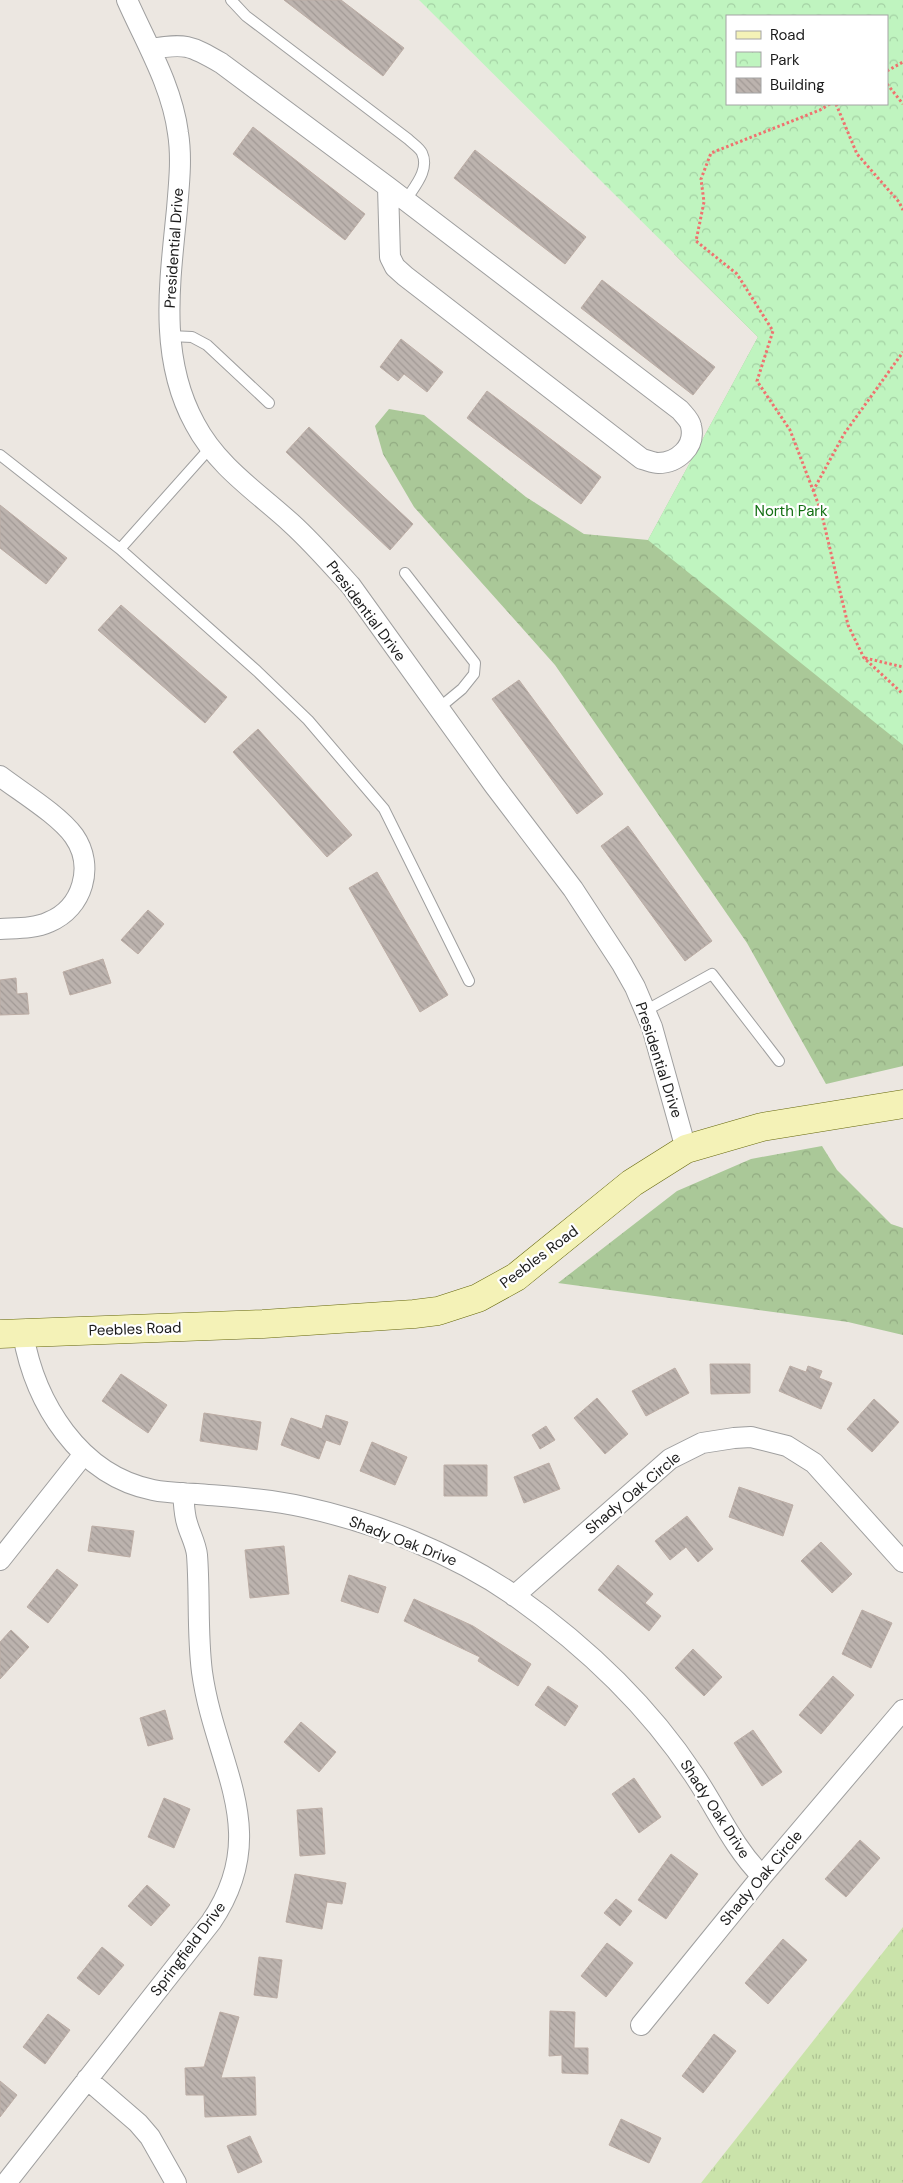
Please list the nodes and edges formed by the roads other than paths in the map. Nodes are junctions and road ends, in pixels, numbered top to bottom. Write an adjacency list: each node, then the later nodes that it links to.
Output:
1 (127, 0): 3 (street, Presidential Drive)
2 (230, 0): 5 (lane)
3 (150, 49): 4 (street); 6 (street, Presidential Drive)
4 (388, 187): 5 (street); 5 (street)
5 (406, 200)
6 (170, 336): 7 (lane); 8 (street, Presidential Drive)
7 (269, 403)
8 (210, 448): 10 (lane); 12 (street, Presidential Drive)
9 (0, 455): 10 (lane)
10 (120, 549): 15 (lane)
11 (405, 573): 12 (lane)
12 (439, 708): 16 (street, Presidential Drive)
13 (0, 776): 14 (street)
14 (0, 929)
15 (469, 981)
16 (646, 1011): 17 (lane); 19 (street, Presidential Drive)
17 (779, 1061)
18 (903, 1104): 19 (street, Peebles Road)
19 (686, 1149): 20 (street, Peebles Road)
20 (11, 1334): 21 (street, Shady Oak Drive)
21 (84, 1454): 22 (street, Shady Oak Drive); 23 (street)
22 (183, 1493): 25 (street, Shady Oak Drive); 29 (street, Springfield Drive)
23 (0, 1560)
24 (903, 1562): 25 (street, Shady Oak Circle)
25 (514, 1596): 27 (street, Shady Oak Drive)
26 (903, 1710): 27 (street, Shady Oak Circle)
27 (762, 1876): 28 (street, Shady Oak Circle)
28 (642, 2025)
29 (87, 2079): 30 (street, Springfield Drive); 31 (street)
30 (6, 2183)
31 (176, 2183)

